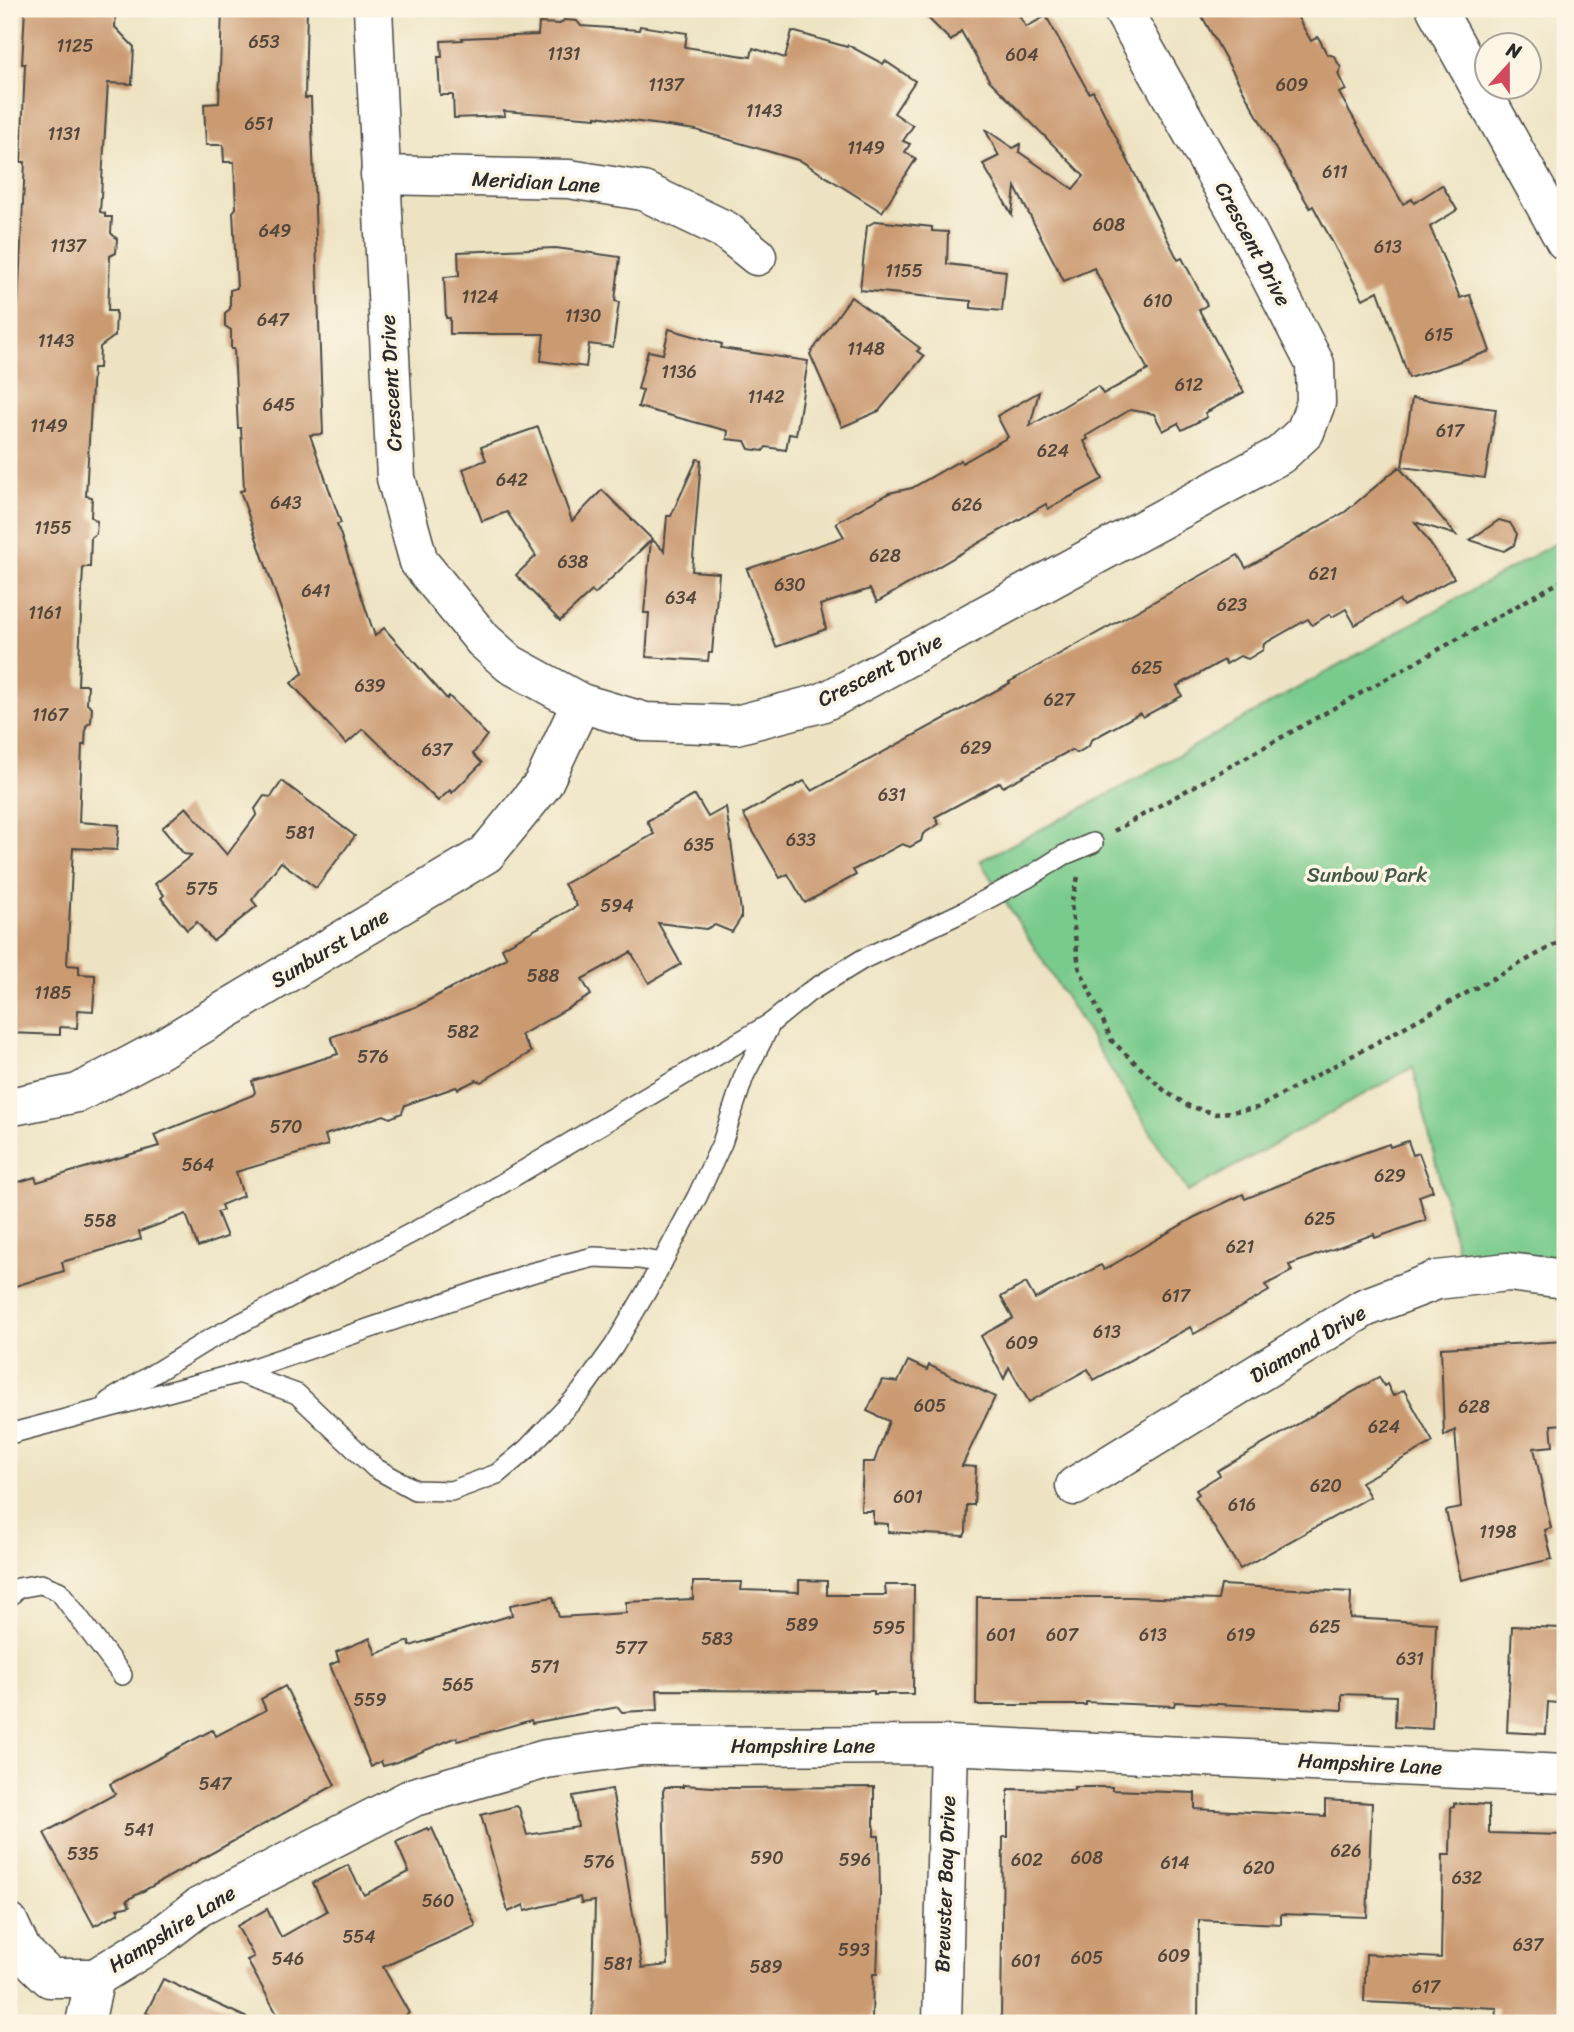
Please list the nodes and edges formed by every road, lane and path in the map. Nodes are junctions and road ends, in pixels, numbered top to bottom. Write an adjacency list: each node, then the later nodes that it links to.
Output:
1 (373, 9): 4 (street, Crescent Drive)
2 (1122, 9): 10 (street, Crescent Drive)
3 (1436, 9): 5 (street)
4 (380, 175): 6 (street, Meridian Lane); 10 (street, Crescent Drive)
5 (1565, 241)
6 (757, 256)
7 (1565, 579): 8 (path)
8 (1556, 584): 9 (path); 11 (path)
9 (1565, 585)
10 (581, 704): 14 (street, Sunburst Lane)
11 (1093, 843): 12 (path); 13 (lane)
12 (1565, 939)
13 (771, 1023): 15 (lane); 18 (lane)
14 (9, 1107)
15 (662, 1263): 17 (lane); 17 (lane)
16 (1565, 1279): 20 (street, Diamond Drive)
17 (239, 1373): 18 (lane)
18 (91, 1413): 19 (lane)
19 (9, 1434)
20 (1075, 1486)
21 (9, 1597): 22 (lane)
22 (122, 1675)
23 (949, 1745): 24 (street, Hampshire Lane); 26 (street, Hampshire Lane); 28 (street, Brewster Bay Drive)
24 (1565, 1774)
25 (9, 1923): 26 (street)
26 (95, 1978): 27 (street)
27 (85, 2023)
28 (942, 2023)

